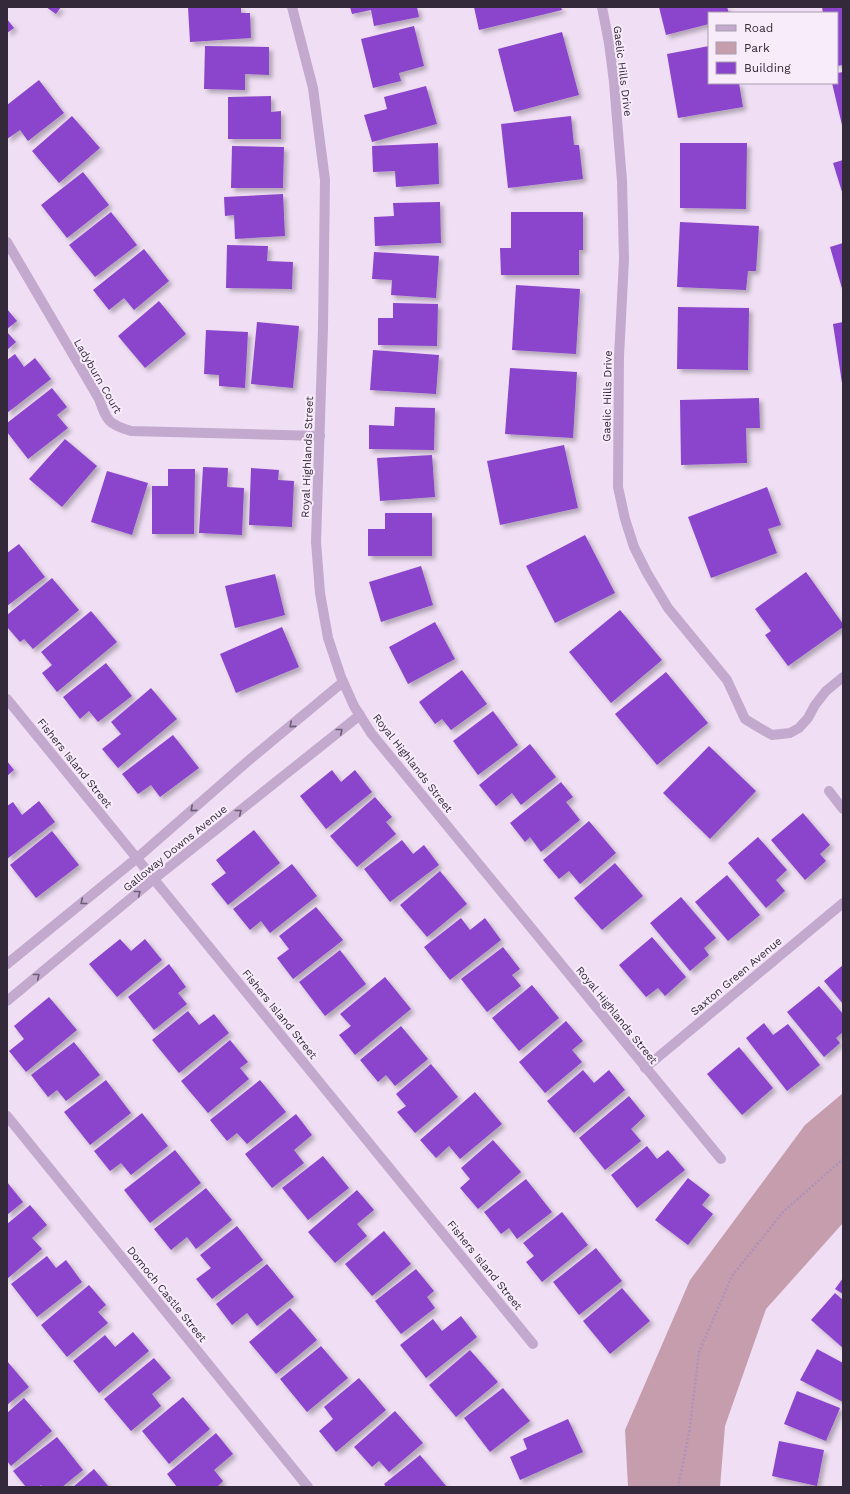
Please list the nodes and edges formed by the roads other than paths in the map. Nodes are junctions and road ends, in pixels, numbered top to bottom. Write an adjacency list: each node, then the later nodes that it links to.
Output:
1 (292, 7): 4 (street, Royal Highlands Street)
2 (602, 7): 5 (street, Gaelic Hills Drive)
3 (7, 242): 4 (street, Ladyburn Court)
4 (320, 436): 6 (street, Royal Highlands Street)
5 (843, 677)
6 (344, 682): 8 (street, Royal Highlands Street); 11 (street, Galloway Downs Avenue, one-way to 11)
7 (7, 699): 11 (street, Fishers Island Street)
8 (360, 715): 12 (street, Galloway Downs Avenue, one-way to 8); 16 (street, Royal Highlands Street)
9 (829, 791): 10 (street)
10 (843, 808)
11 (137, 858): 12 (street, Fishers Island Street); 14 (street, Galloway Downs Avenue, one-way to 14)
12 (154, 880): 15 (street, Galloway Downs Avenue, one-way to 12); 19 (street, Fishers Island Street)
13 (843, 902): 16 (street, Saxton Green Avenue)
14 (7, 964)
15 (7, 1001)
16 (645, 1068): 18 (street, Royal Highlands Street)
17 (7, 1116): 20 (street, Domoch Castle Street)
18 (721, 1159)
19 (534, 1344)
20 (308, 1487)

